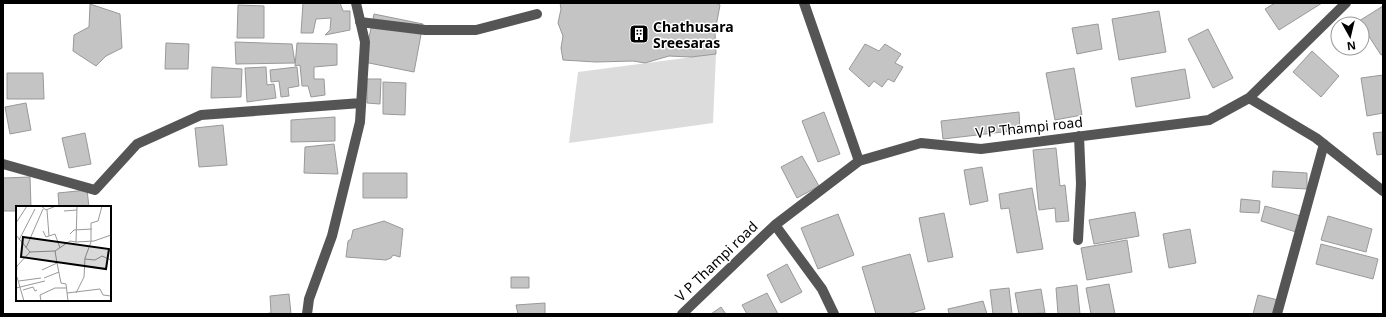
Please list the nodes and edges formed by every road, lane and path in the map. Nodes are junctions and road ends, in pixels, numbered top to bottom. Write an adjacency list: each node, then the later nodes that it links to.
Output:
1 (356, 3): 5 (street)
2 (804, 3): 10 (street)
3 (1346, 3): 6 (street, V P Thampi road)
4 (537, 14): 5 (street)
5 (360, 22): 7 (street)
6 (1249, 98): 8 (street, V P Thampi road); 9 (street)
7 (361, 103): 11 (street); 15 (street)
8 (1078, 136): 10 (street, V P Thampi road); 14 (street)
9 (1324, 144): 12 (street); 18 (street)
10 (859, 161): 13 (street, V P Thampi road)
11 (3, 164)
12 (1383, 191)
13 (775, 224): 16 (street, V P Thampi road); 17 (street)
14 (1078, 240)
15 (307, 314)
16 (682, 314)
17 (834, 314)
18 (1277, 314)

